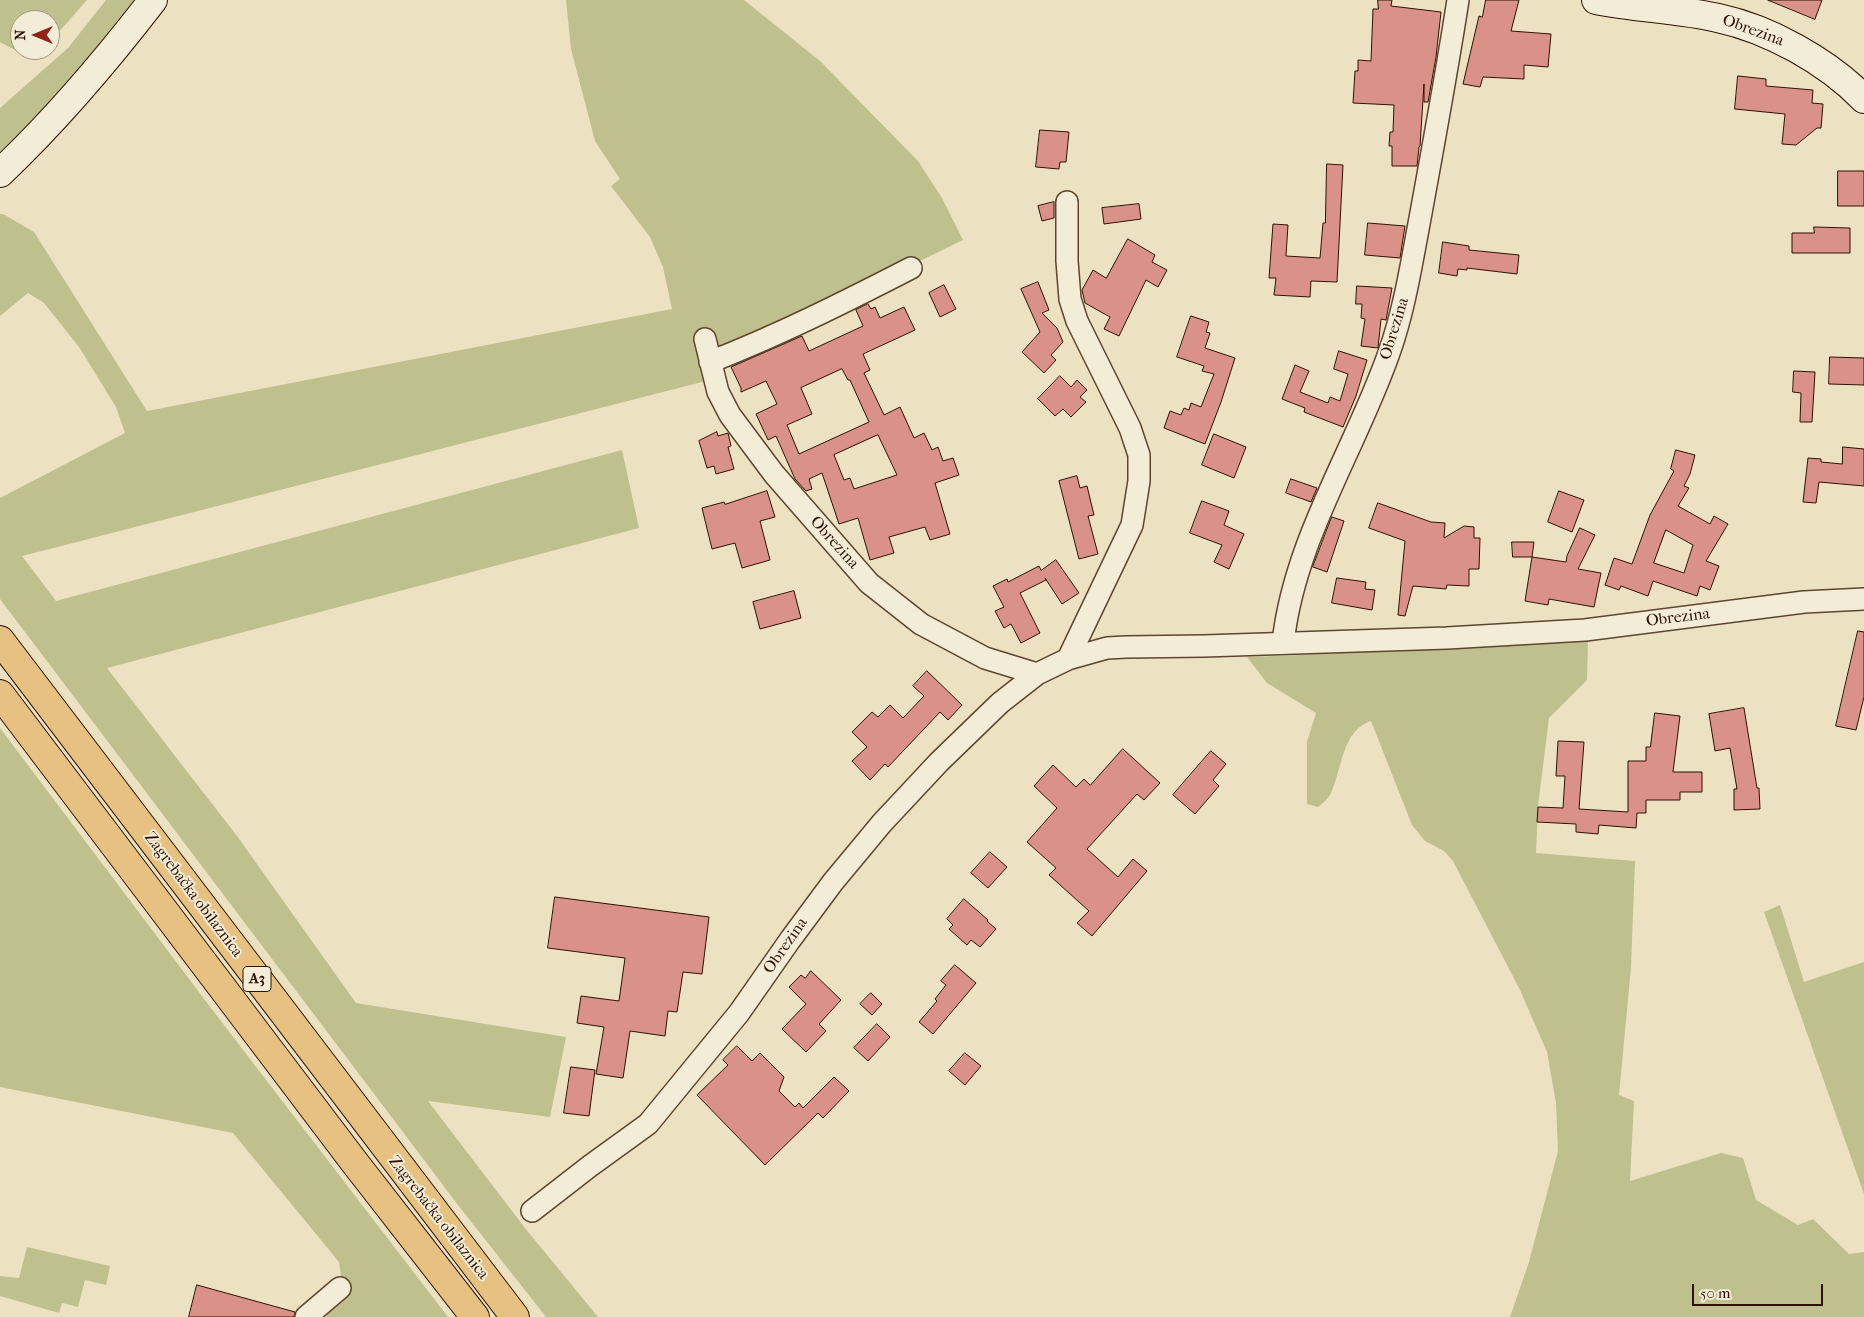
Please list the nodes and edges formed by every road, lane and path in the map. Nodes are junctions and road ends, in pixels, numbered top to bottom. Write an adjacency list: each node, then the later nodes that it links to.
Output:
1 (153, 0): 5 (street)
2 (1458, 0): 12 (street, Obrezina)
3 (1596, 0): 4 (street, Obrezina)
4 (1864, 99)
5 (0, 173)
6 (1068, 202): 13 (street)
7 (911, 268): 9 (street)
8 (705, 339): 9 (street, Obrezina)
9 (710, 362): 14 (street, Obrezina)
10 (1864, 599): 12 (street, Obrezina)
11 (0, 640): 20 (highway, Zagrebačka obilaznica / A3)
12 (1283, 643): 13 (street, Obrezina)
13 (1068, 659): 14 (street, Obrezina)
14 (1037, 674): 16 (street, Obrezina)
15 (0, 694): 19 (highway, Zagrebačka obilaznica / A3)
16 (532, 1211)
17 (340, 1288): 18 (street)
18 (306, 1317)
19 (475, 1317)
20 (515, 1317)

